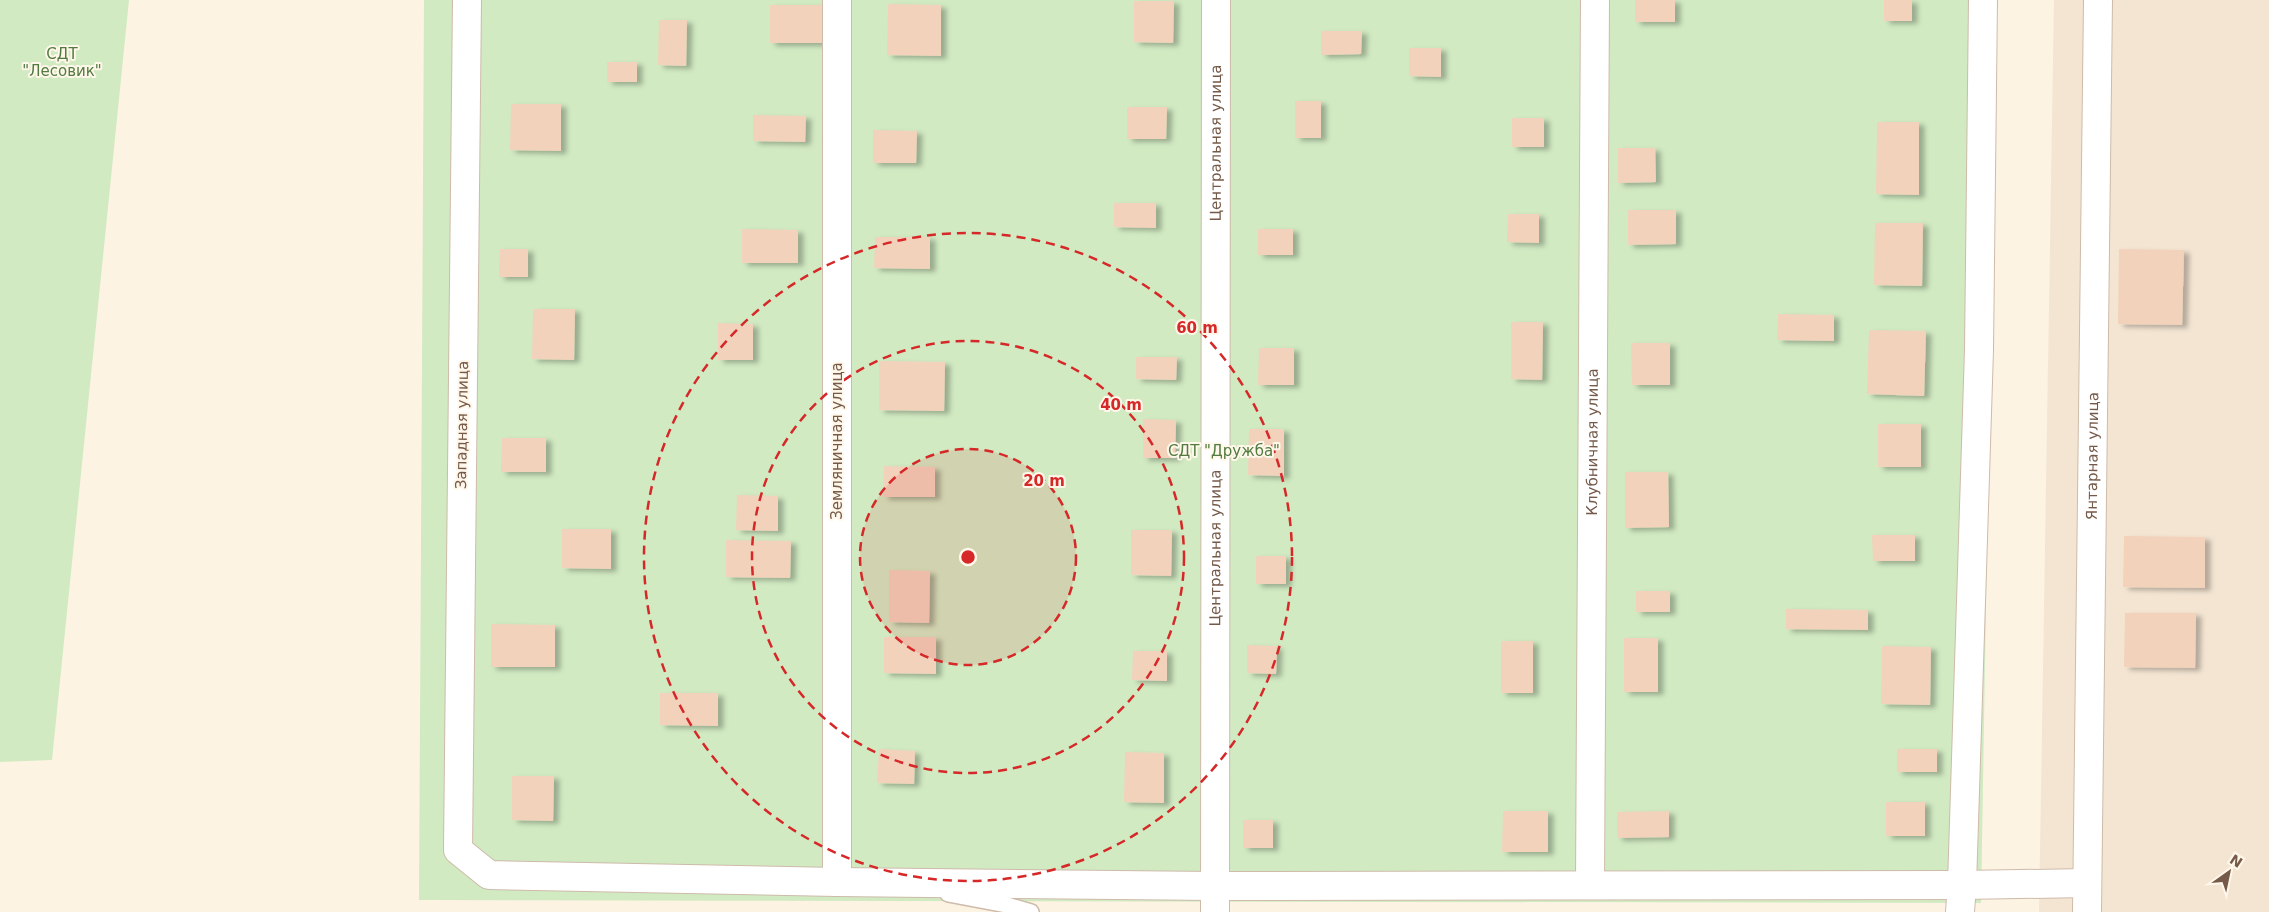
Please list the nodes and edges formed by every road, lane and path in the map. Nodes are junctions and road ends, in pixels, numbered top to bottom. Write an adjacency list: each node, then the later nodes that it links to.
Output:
1 (467, 0): 7 (street, Западная улица)
2 (837, 0): 7 (street, Земляничная улица)
3 (1216, 0): 11 (street, Центральная улица)
4 (1595, 0): 9 (street, Клубничная улица)
5 (1983, 0): 10 (street)
6 (2098, 0): 8 (street, Янтарная улица)
7 (837, 882): 11 (street); 12 (lane)
8 (2087, 883): 10 (street); 14 (street, Янтарная улица)
9 (1590, 884): 10 (street); 11 (street)
10 (1962, 885): 13 (street)
11 (1214, 899)
12 (1030, 912)
13 (1960, 912)
14 (2087, 912)

